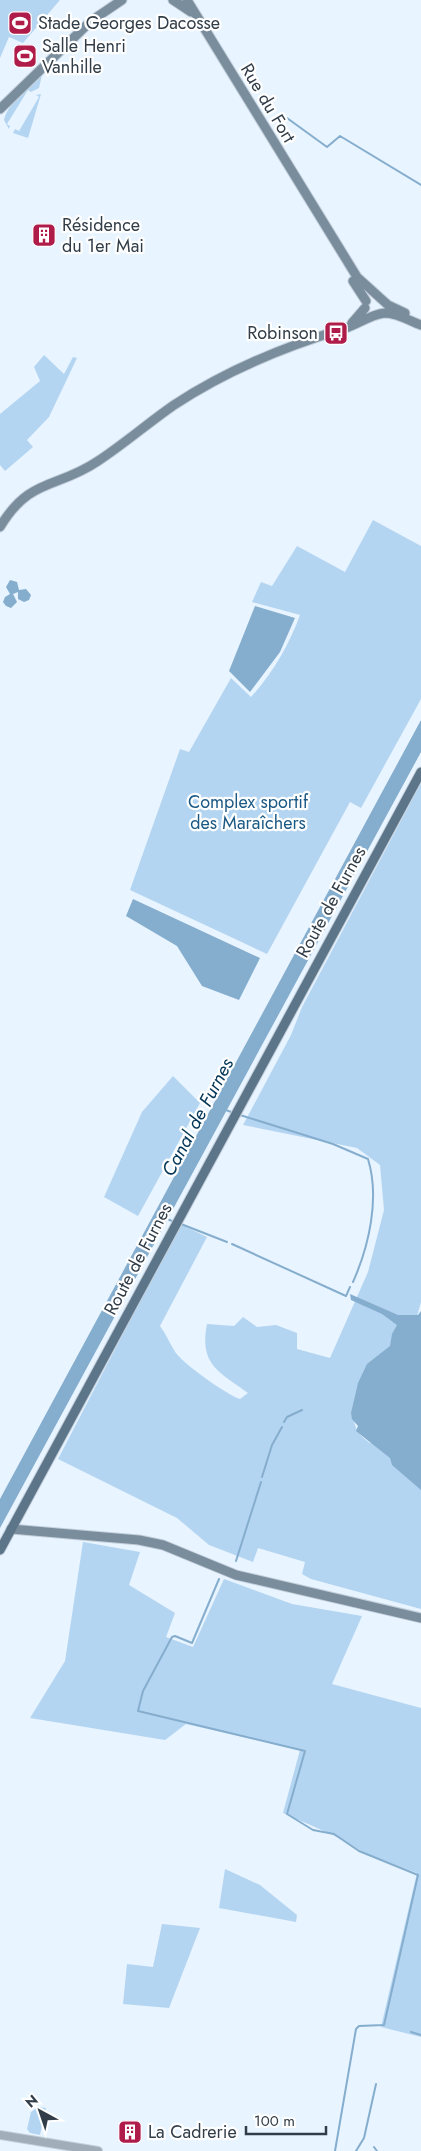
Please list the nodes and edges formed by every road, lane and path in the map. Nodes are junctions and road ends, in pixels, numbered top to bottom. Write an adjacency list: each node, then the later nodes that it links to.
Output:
1 (122, 0): 5 (main road)
2 (173, 0): 4 (main road, Rue du Fort)
3 (187, 0): 4 (main road, Rue du Fort)
4 (197, 18): 6 (main road, Rue du Fort)
5 (0, 109)
6 (312, 206): 7 (main road, Rue du Fort); 9 (main road, Rue du Fort)
7 (376, 295): 8 (main road); 9 (main road)
8 (385, 302): 10 (main road); 11 (main road)
9 (365, 305): 10 (main road); 13 (main road)
10 (378, 315): 12 (main road); 13 (main road)
11 (421, 320)
12 (421, 325)
13 (325, 334): 14 (main road)
14 (0, 527)
15 (421, 772): 16 (main road, Route de Furnes)
16 (11, 1529): 17 (main road, Route de Furnes); 18 (main road)
17 (0, 1550)
18 (421, 1618)
19 (0, 2135): 20 (street)
20 (98, 2151)

